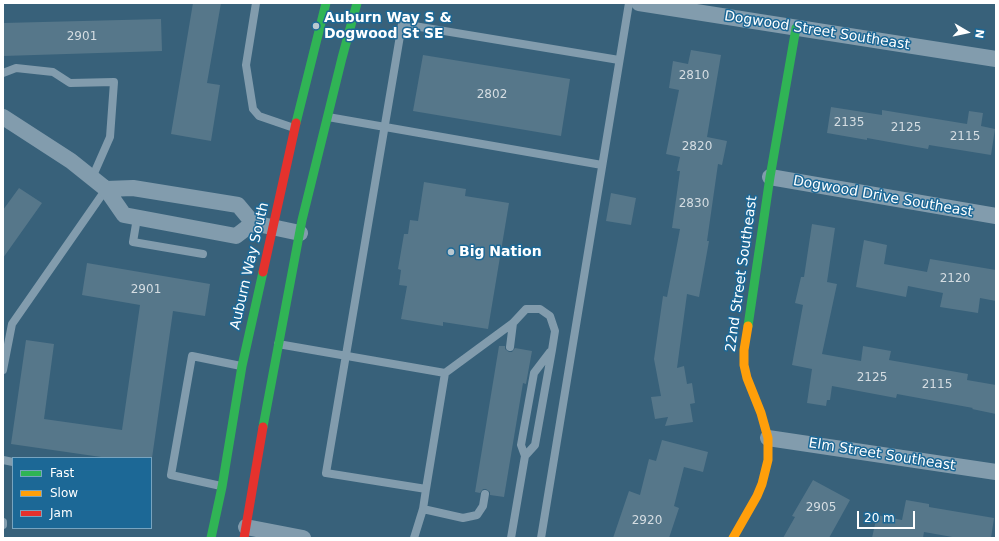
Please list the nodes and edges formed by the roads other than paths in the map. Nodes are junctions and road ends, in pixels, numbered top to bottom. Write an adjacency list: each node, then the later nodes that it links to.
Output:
1 (256, 3): 13 (lane)
2 (326, 3): 13 (main road, Auburn Way South)
3 (357, 3): 12 (main road)
4 (628, 3): 9 (lane)
5 (639, 3): 6 (street, Dogwood Street Southeast)
6 (675, 6): 7 (street, Dogwood Street Southeast)
7 (796, 28): 8 (street, Dogwood Street Southeast); 16 (main road, 22nd Street Southeast)
8 (996, 59)
9 (619, 60): 14 (lane); 15 (lane)
10 (3, 73): 17 (lane)
11 (3, 117): 17 (street)
12 (328, 117): 14 (lane); 23 (main road)
13 (296, 128): 22 (main road, Auburn Way South)
14 (384, 128): 15 (lane); 29 (lane)
15 (602, 165): 47 (lane)
16 (770, 177): 19 (street, Dogwood Drive Southeast); 35 (main road, 22nd Street Southeast)
17 (92, 178): 18 (street)
18 (106, 189): 20 (street); 21 (street); 31 (lane)
19 (996, 216)
20 (137, 218): 21 (street); 24 (lane)
21 (253, 223): 22 (street)
22 (273, 227): 23 (street); 30 (main road, Auburn Way South)
23 (300, 233): 26 (main road)
24 (203, 254)
25 (513, 323): 27 (lane); 28 (lane); 32 (lane)
26 (278, 344): 29 (lane); 42 (main road)
27 (510, 347)
28 (552, 350): 36 (lane); 36 (lane)
29 (346, 355): 32 (lane); 39 (lane)
30 (242, 366): 33 (main road, Auburn Way South); 38 (lane)
31 (3, 370)
32 (445, 373): 39 (lane)
33 (239, 383): 34 (main road); 38 (main road, Auburn Way South)
34 (245, 394)
35 (768, 438): 37 (street, Elm Street Southeast); 48 (main road, 22nd Street Southeast)
36 (525, 456): 46 (lane)
37 (996, 472)
38 (222, 487): 43 (main road, Auburn Way South)
39 (426, 489): 41 (lane)
40 (485, 494): 41 (lane)
41 (423, 509): 45 (lane)
42 (242, 530): 44 (street)
43 (211, 538)
44 (303, 538)
45 (414, 538)
46 (511, 538)
47 (541, 538)
48 (733, 538)

